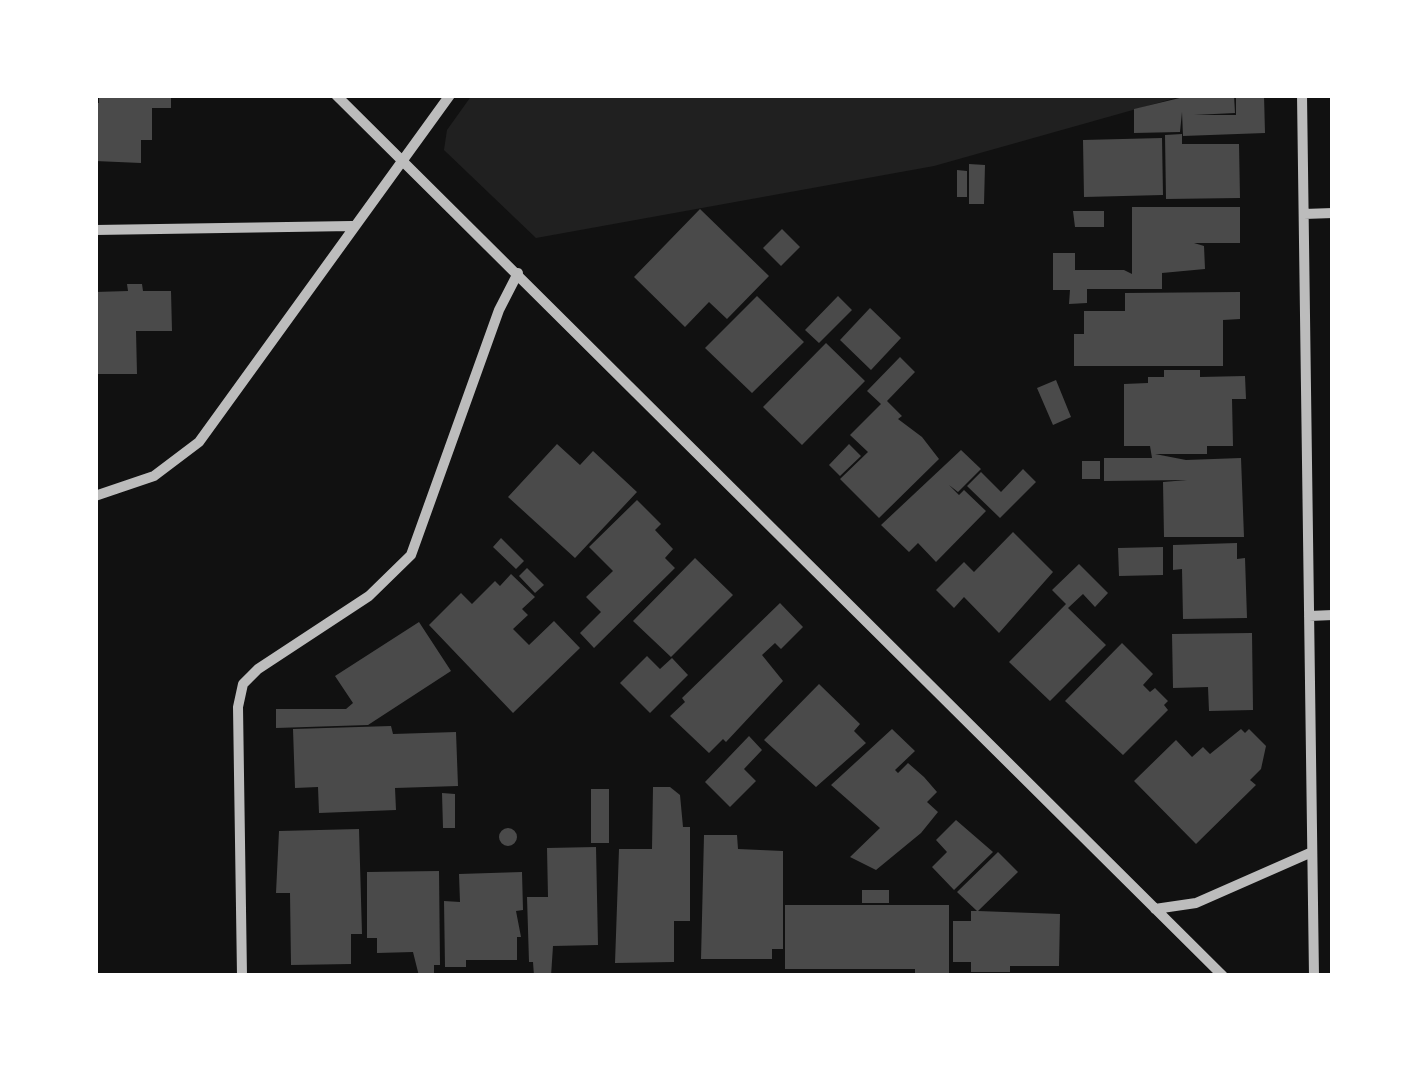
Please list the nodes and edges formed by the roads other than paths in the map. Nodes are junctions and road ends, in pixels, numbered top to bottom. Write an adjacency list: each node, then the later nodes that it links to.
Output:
1 (336, 95): 4 (street)
2 (450, 95): 4 (street)
3 (1302, 95): 5 (street)
4 (402, 160): 7 (street); 9 (street)
5 (1304, 214): 6 (street); 12 (street)
6 (1333, 214)
7 (352, 226): 8 (street); 10 (street)
8 (95, 230)
9 (518, 273): 14 (street); 15 (street)
10 (95, 496)
11 (1333, 615): 12 (street)
12 (1308, 616): 13 (street)
13 (1312, 852): 14 (street); 17 (street)
14 (1155, 909): 16 (street)
15 (242, 976)
16 (1223, 976)
17 (1314, 976)

